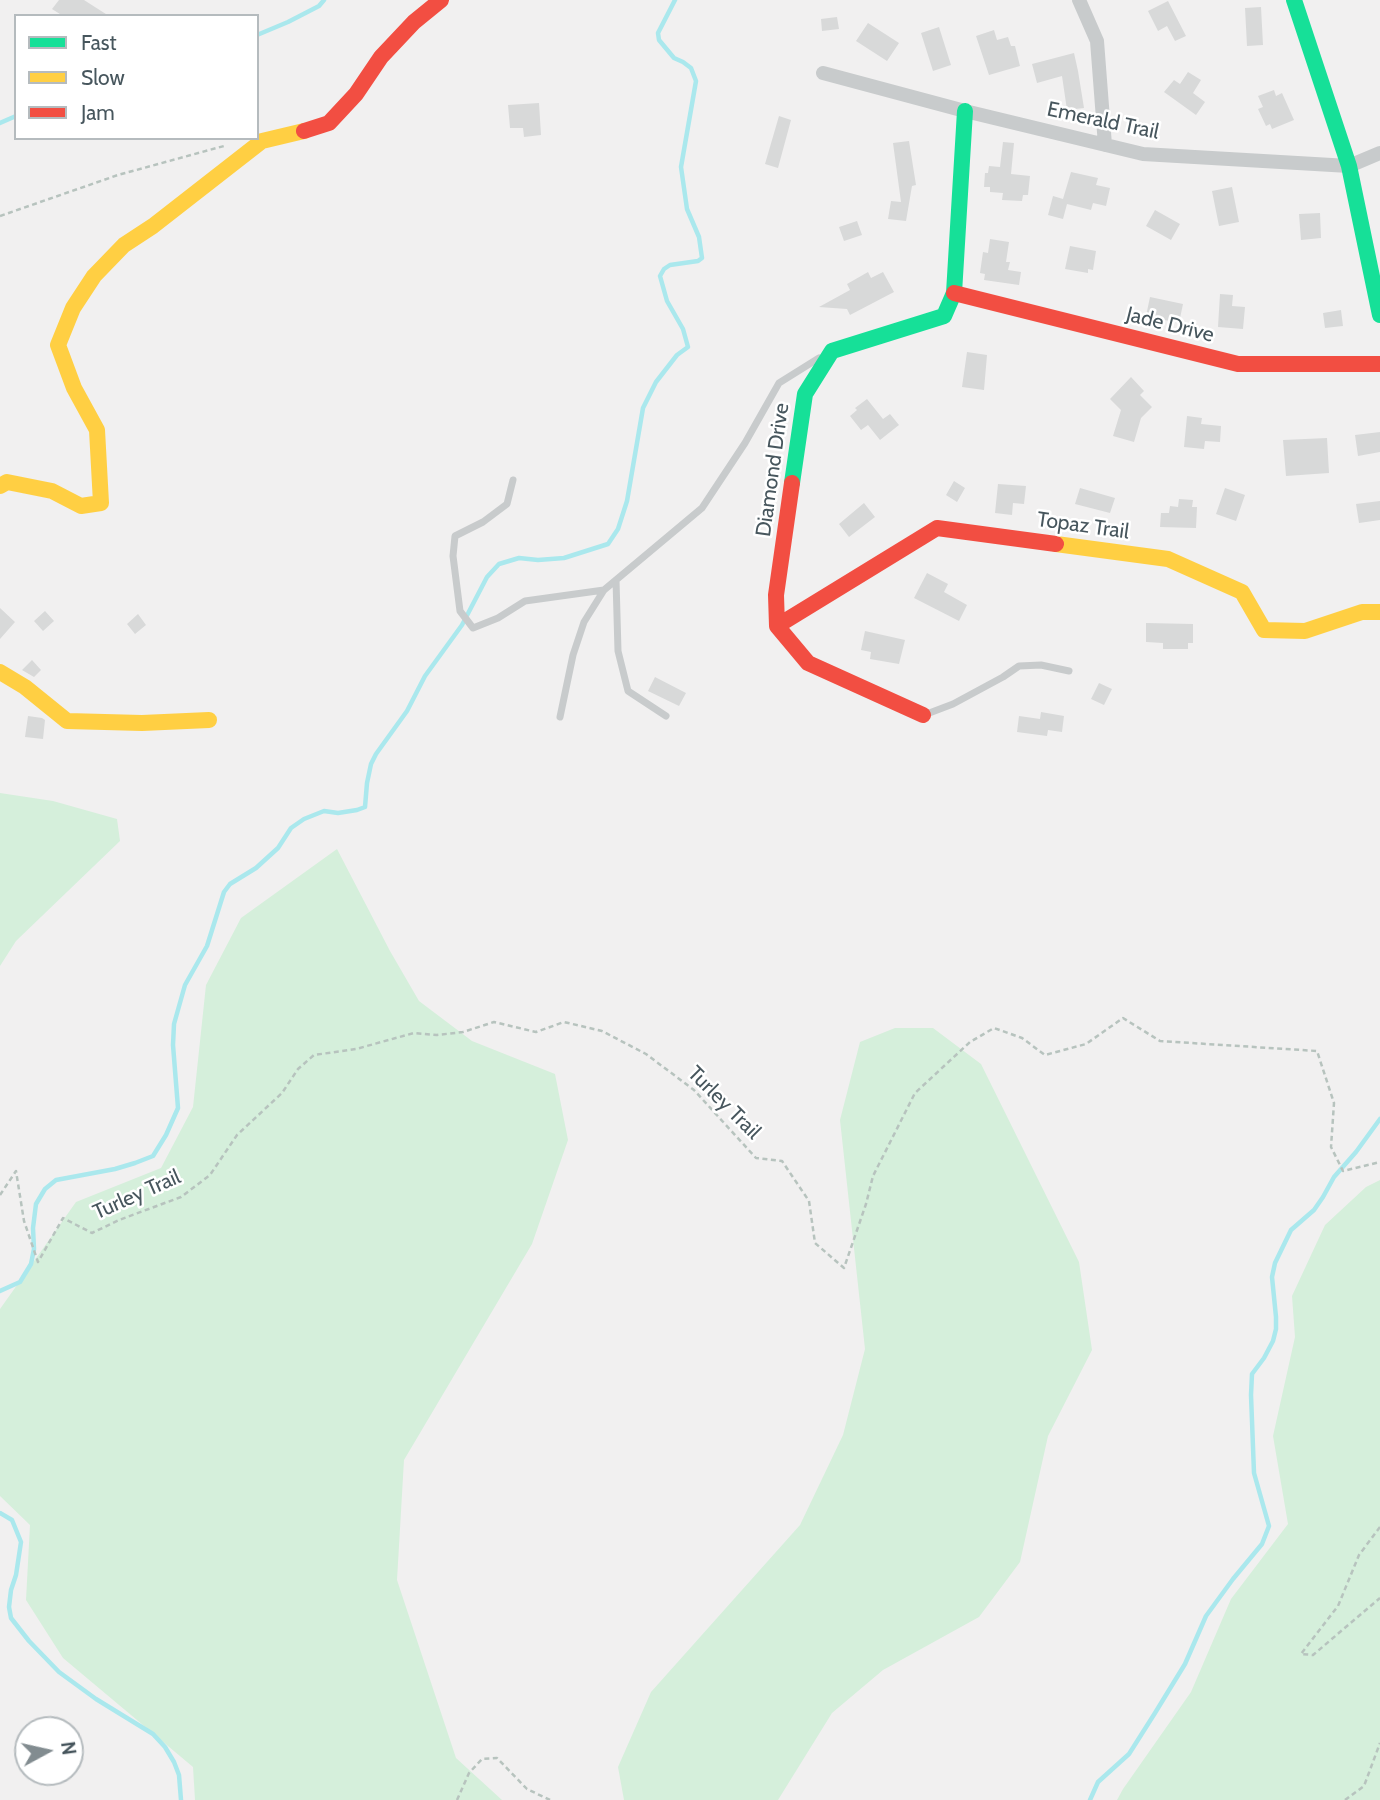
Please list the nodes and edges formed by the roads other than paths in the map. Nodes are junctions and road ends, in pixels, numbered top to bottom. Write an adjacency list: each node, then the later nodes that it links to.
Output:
1 (441, 0): 14 (street)
2 (1079, 0): 6 (street)
3 (1294, 0): 8 (street)
4 (823, 73): 5 (street, Emerald Trail)
5 (965, 111): 6 (street, Emerald Trail); 9 (street)
6 (1104, 145): 8 (street, Emerald Trail)
7 (1380, 153): 8 (street, Emerald Trail)
8 (1349, 166): 10 (street)
9 (954, 293): 11 (street); 12 (street, Jade Drive)
10 (1380, 315)
11 (832, 351): 15 (lane); 18 (street, Diamond Drive)
12 (1380, 364)
13 (513, 480): 16 (lane)
14 (0, 486)
15 (616, 580): 16 (lane); 22 (lane)
16 (604, 590): 23 (lane)
17 (1380, 612): 18 (street, Topaz Trail)
18 (777, 626): 21 (street)
19 (1069, 671): 21 (lane)
20 (0, 672): 24 (street)
21 (923, 715)
22 (666, 716)
23 (560, 718)
24 (209, 720)

